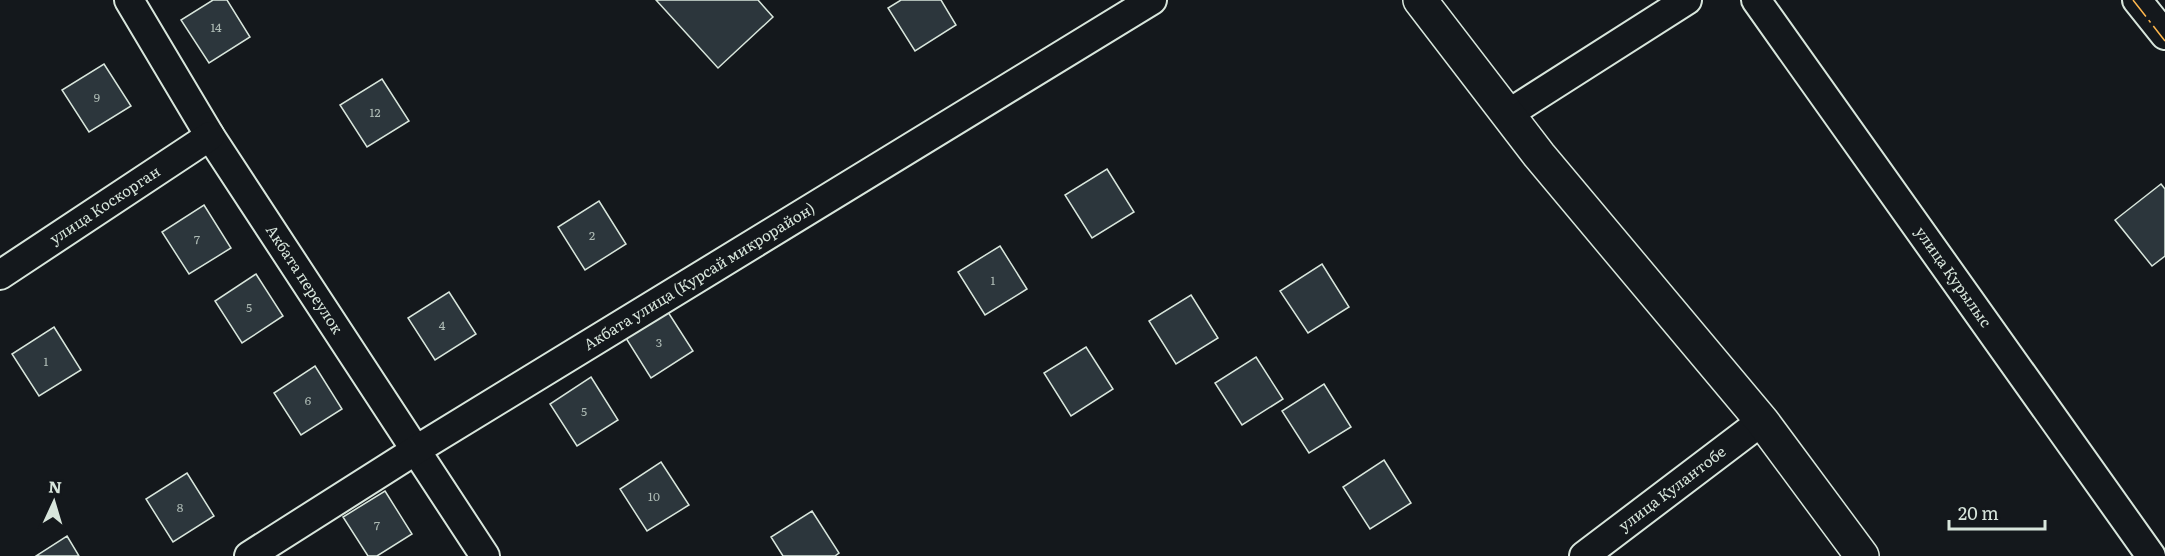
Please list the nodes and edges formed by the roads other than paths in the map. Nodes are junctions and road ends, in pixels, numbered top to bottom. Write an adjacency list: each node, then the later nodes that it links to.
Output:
1 (129, 0): 9 (street, Акбата переулок)
2 (1152, 0): 12 (street, Акбата улица (Курсай микрорайон))
3 (1420, 0): 8 (highway)
4 (1687, 0): 8 (street)
5 (1756, 0): 17 (street, улица Курылыс)
6 (2137, 0): 7 (street)
7 (2165, 35)
8 (1508, 114): 11 (highway)
9 (210, 136): 10 (street, улица Коскорган); 12 (street, Акбата переулок)
10 (0, 275)
11 (1762, 421): 15 (street, улица Кулантобе); 16 (highway)
12 (416, 450): 13 (street, Акбата улица (Курсай микрорайон)); 14 (street, Акбата переулок)
13 (249, 556)
14 (485, 556)
15 (1584, 556)
16 (1862, 556)
17 (2151, 556)

